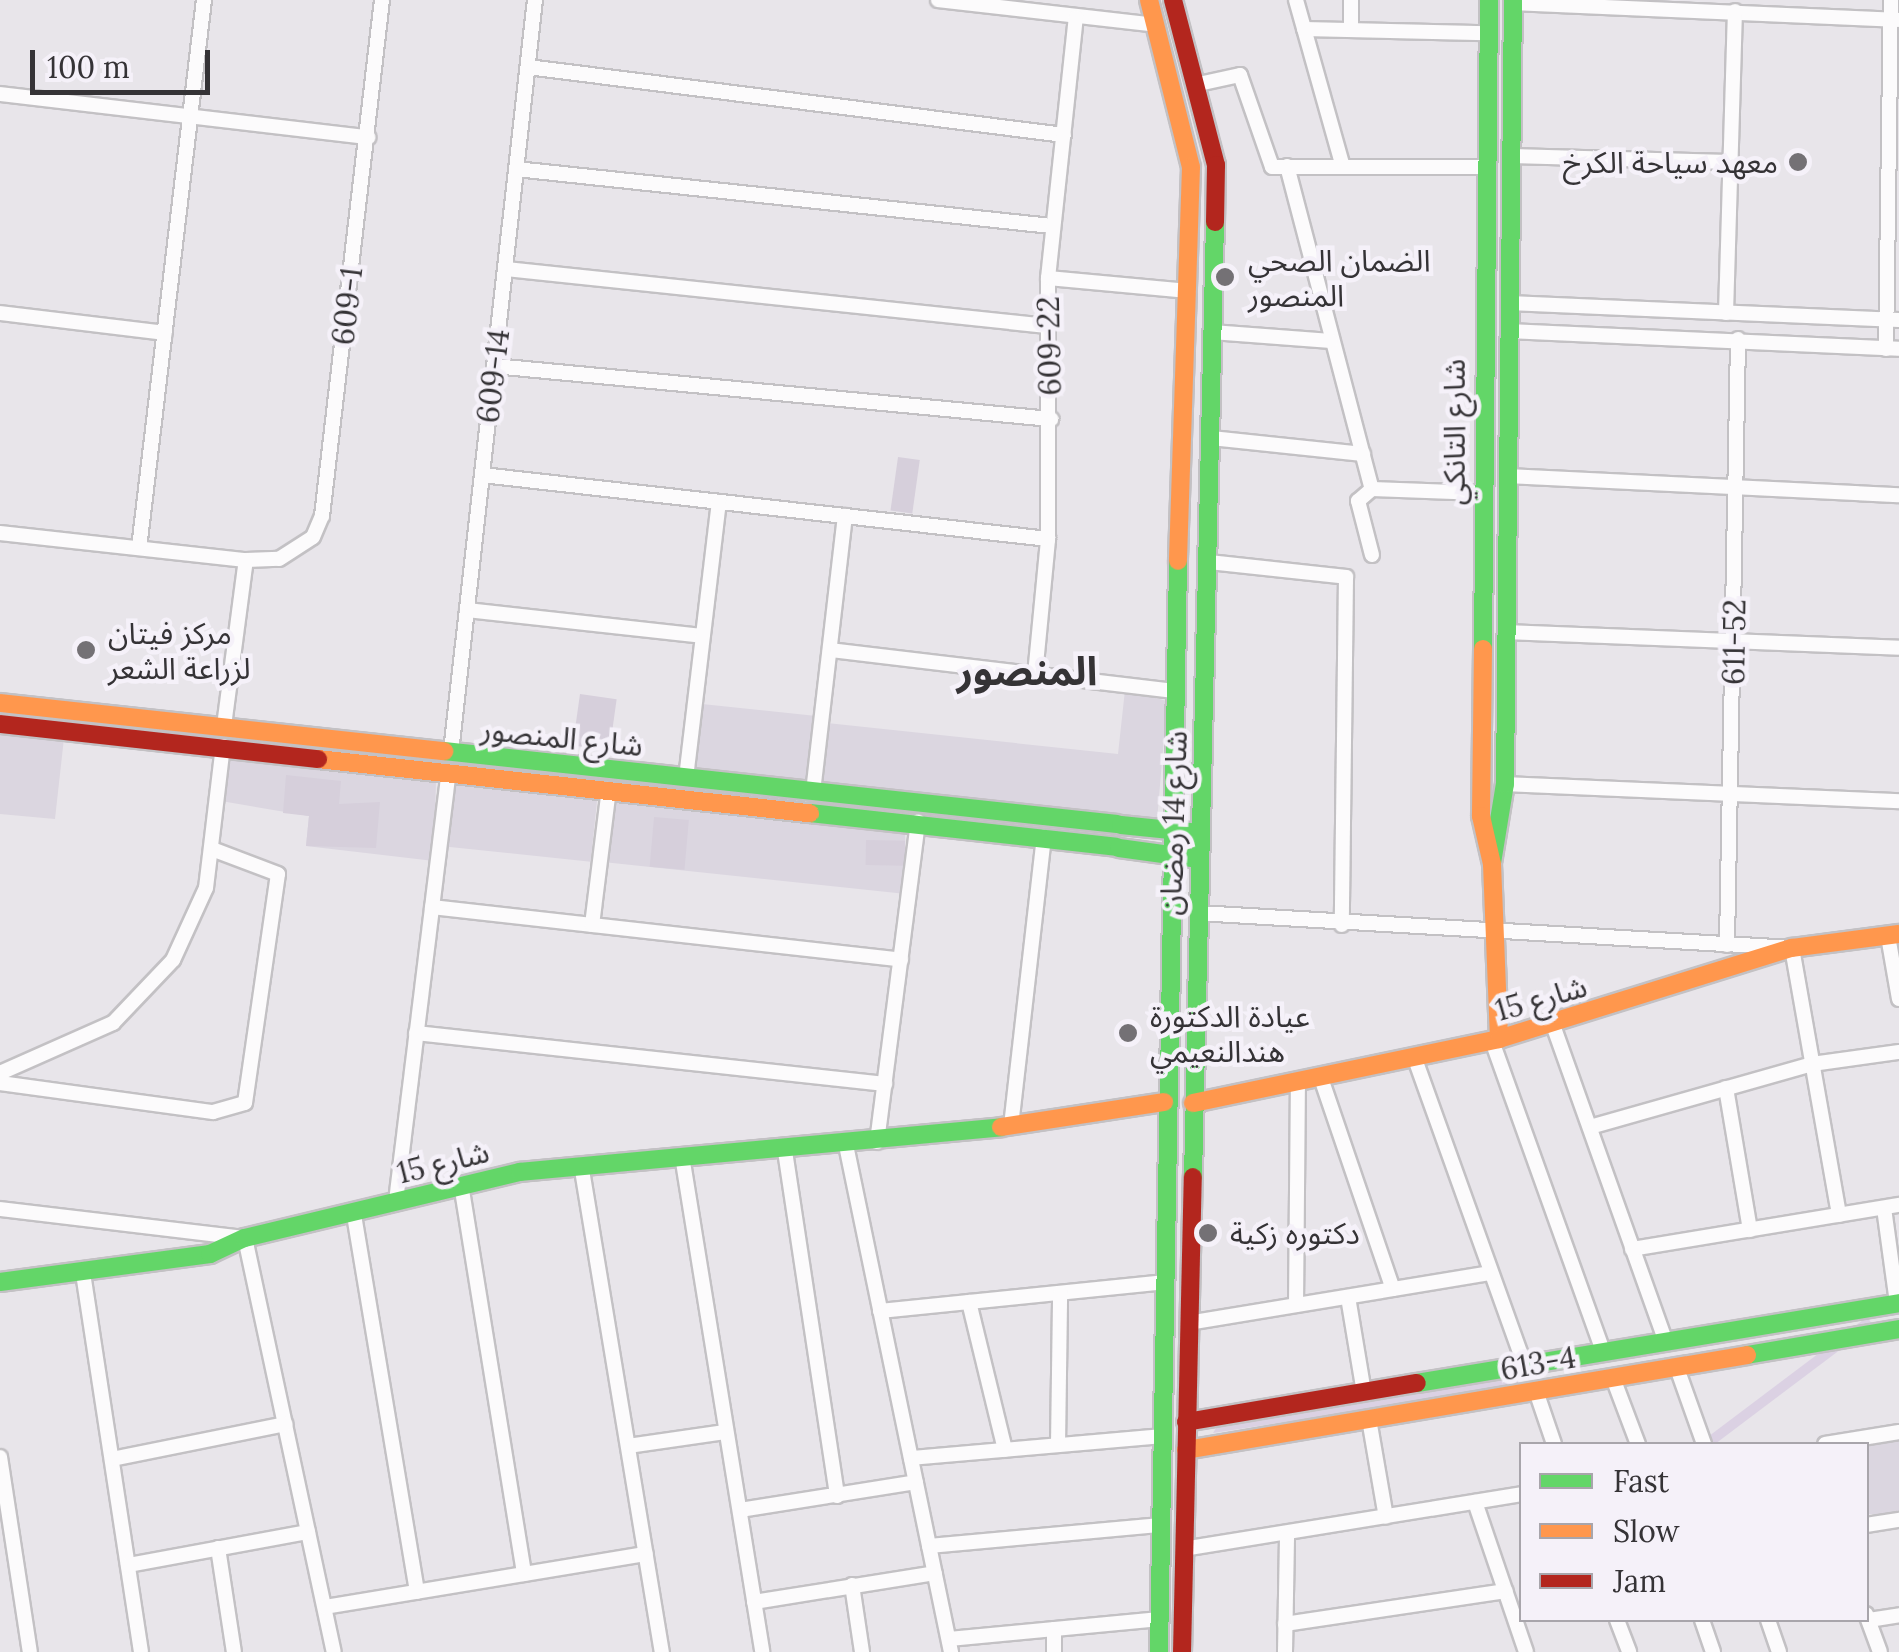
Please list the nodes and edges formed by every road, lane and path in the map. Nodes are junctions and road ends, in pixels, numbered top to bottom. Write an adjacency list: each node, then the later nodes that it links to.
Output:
1 (204, 0): 23 (street)
2 (382, 0): 25 (street, 609-1)
3 (535, 0): 20 (street, 609-14)
4 (938, 0): 12 (street)
5 (1149, 0): 16 (main road, شارع 14 رمضان)
6 (1173, 0): 21 (main road, شارع 14 رمضان)
7 (1296, 0): 17 (street)
8 (1351, 0): 18 (street)
9 (1488, 0): 19 (main road, شارع التانكي)
10 (1891, 0): 15 (street)
11 (1513, 1): 13 (street); 26 (main road, شارع التانكي)
12 (982, 2): 14 (street)
13 (1735, 11): 15 (street); 27 (street)
14 (1076, 18): 16 (street); 24 (street, 609-22)
15 (1895, 19): 32 (street)
16 (1156, 25): 37 (main road, شارع 14 رمضان)
17 (1304, 29): 18 (street); 28 (street)
18 (1351, 30): 19 (street)
19 (1487, 33): 30 (main road, شارع التانكي)
20 (528, 68): 24 (street); 31 (street, 609-14)
21 (1194, 85): 29 (street); 44 (main road, شارع 14 رمضان)
22 (0, 94): 23 (street)
23 (187, 116): 25 (street); 45 (street)
24 (1064, 135): 34 (street, 609-22)
25 (368, 137): 65 (street, 609-1)
26 (1512, 156): 27 (street); 38 (main road, شارع التانكي)
27 (1729, 162): 39 (street)
28 (1342, 164): 29 (street); 30 (street)
29 (1287, 166): 47 (street)
30 (1484, 167): 57 (main road, شارع التانكي)
31 (516, 170): 34 (street); 35 (street, 609-14)
32 (1894, 172): 33 (street)
33 (1893, 193): 41 (street)
34 (1051, 226): 36 (street, 609-22)
35 (506, 269): 42 (street); 49 (street, 609-14)
36 (1048, 278): 37 (street); 42 (street, 609-22)
37 (1188, 291): 76 (main road, شارع 14 رمضان)
38 (1508, 303): 39 (street); 43 (main road, شارع التانكي)
39 (1726, 312): 41 (street)
40 (0, 313): 45 (street)
41 (1893, 320): 48 (street)
42 (1047, 326): 50 (street, 609-22)
43 (1508, 331): 46 (street); 54 (main road, شارع التانكي)
44 (1212, 332): 47 (street); 51 (main road, شارع 14 رمضان)
45 (165, 333): 63 (street)
46 (1738, 340): 48 (street); 55 (street, 611-52)
47 (1331, 341): 52 (street)
48 (1892, 349)
49 (494, 366): 50 (street); 53 (street, 609-14)
50 (1051, 419): 62 (street, 609-22)
51 (1211, 438): 52 (street); 66 (main road, شارع 14 رمضان)
52 (1362, 454): 56 (street)
53 (482, 475): 59 (street); 67 (street, 609-14)
54 (1507, 476): 55 (street); 68 (main road, شارع التانكي)
55 (1735, 487): 58 (street); 70 (street, 611-52)
56 (1372, 489): 57 (street); 64 (street)
57 (1481, 493): 74 (main road, شارع التانكي)
58 (1899, 495)
59 (719, 502): 60 (street); 69 (street)
60 (845, 516): 62 (street); 72 (street)
61 (0, 533): 63 (street, 609-1)
62 (1048, 539): 73 (street, 609-22)
63 (138, 548): 65 (street, 609-1)
64 (1372, 555)
65 (246, 560): 79 (street)
66 (1209, 562): 91 (main road, شارع 14 رمضان); 100 (street)
67 (467, 610): 69 (street); 81 (street, 609-14)
68 (1506, 632): 70 (street); 75 (main road, شارع التانكي)
69 (702, 636): 83 (street)
70 (1734, 640): 71 (street); 87 (street, 611-52)
71 (1899, 648)
72 (830, 650): 73 (street); 86 (street)
73 (1036, 675): 76 (street)
74 (1481, 676): 75 (main road); 96 (main road, شارع التانكي)
75 (1506, 676): 84 (main road, شارع التانكي)
76 (1172, 691): 90 (main road, شارع 14 رمضان)
77 (0, 703): 79 (main road, شارع المنصور)
78 (0, 724): 80 (main road, شارع المنصور)
79 (224, 726): 81 (main road, شارع المنصور)
80 (223, 746): 82 (main road, شارع المنصور); 93 (street)
81 (450, 752): 83 (main road, شارع المنصور)
82 (449, 772): 85 (main road, شارع المنصور); 97 (street)
83 (686, 778): 86 (main road, شارع المنصور)
84 (1505, 784): 87 (street); 96 (main road, شارع التانكي)
85 (609, 789): 89 (main road, شارع المنصور); 99 (street)
86 (812, 792): 90 (main road, شارع المنصور)
87 (1731, 793): 88 (street); 103 (street, 611-52)
88 (1899, 801)
89 (918, 822): 92 (main road, شارع المنصور); 105 (street)
90 (1170, 830): 91 (main road, شارع المنصور); 94 (main road, شارع 14 رمضان)
91 (1200, 833): 95 (main road, شارع 14 رمضان)
92 (1044, 837): 94 (main road, شارع المنصور); 121 (street)
93 (212, 848): 113 (street); 116 (street)
94 (1169, 855): 95 (main road, شارع المنصور); 119 (main road, شارع 14 رمضان)
95 (1199, 858): 98 (main road, شارع 14 رمضان)
96 (1492, 864): 101 (main road, شارع التانكي)
97 (432, 907): 99 (street); 108 (street)
98 (1198, 913): 100 (street); 120 (main road, شارع 14 رمضان)
99 (592, 925): 105 (street)
100 (1342, 925): 101 (street)
101 (1495, 934): 103 (street); 109 (main road, شارع التانكي)
102 (1894, 935): 104 (main road, شارع 15); 106 (street)
103 (1727, 945): 104 (street)
104 (1792, 948): 107 (main road, شارع 15); 112 (street)
105 (901, 960): 117 (street)
106 (1899, 998)
107 (1553, 1025): 109 (main road, شارع 15); 122 (street)
108 (416, 1033): 117 (street); 129 (street)
109 (1496, 1040): 111 (main road, شارع 15); 151 (street)
110 (1899, 1052): 112 (street)
111 (1415, 1059): 114 (main road, شارع 15); 138 (street)
112 (1812, 1064): 118 (street); 133 (street)
113 (0, 1073)
114 (1321, 1078): 115 (main road, شارع 15); 141 (street)
115 (1298, 1083): 120 (main road, شارع 15); 146 (street)
116 (0, 1084)
117 (885, 1084): 123 (street)
118 (1726, 1088): 122 (street); 134 (street)
119 (1164, 1100): 121 (main road, شارع 15); 140 (main road, شارع 14 رمضان)
120 (1194, 1103): 148 (main road, شارع 14 رمضان)
121 (1011, 1123): 123 (main road, شارع 15)
122 (1590, 1126): 136 (street)
123 (878, 1142): 124 (main road, شارع 15)
124 (846, 1146): 125 (main road, شارع 15); 147 (street)
125 (785, 1152): 126 (main road, شارع 15); 176 (street)
126 (682, 1162): 127 (main road, شارع 15); 160 (street)
127 (582, 1170): 128 (main road, شارع 15); 168 (street)
128 (461, 1184): 129 (main road, شارع 15); 191 (street)
129 (396, 1200): 132 (main road, شارع 15)
130 (1892, 1206): 133 (street); 145 (street)
131 (0, 1209): 135 (street)
132 (354, 1215): 135 (main road, شارع 15); 194 (street)
133 (1839, 1215): 134 (street)
134 (1750, 1230): 136 (street)
135 (245, 1238): 137 (main road, شارع 15); 159 (street)
136 (1632, 1249): 150 (street)
137 (83, 1273): 139 (main road, شارع 15); 173 (street)
138 (1491, 1273): 141 (street); 152 (street)
139 (0, 1282)
140 (1164, 1282): 142 (street); 162 (main road, شارع 14 رمضان)
141 (1393, 1289): 143 (street)
142 (1060, 1293): 144 (street); 167 (street)
143 (1348, 1297): 146 (street); 156 (street)
144 (969, 1302): 147 (street); 169 (street)
145 (1895, 1304): 149 (main road); 150 (main road, 613-4)
146 (1296, 1305): 148 (street)
147 (880, 1311): 172 (street)
148 (1188, 1323): 158 (main road, شارع 14 رمضان)
149 (1895, 1330): 153 (main road, 613-4)
150 (1666, 1343): 151 (main road, 613-4)
151 (1604, 1353): 152 (main road, 613-4)
152 (1525, 1366): 156 (main road, 613-4)
153 (1677, 1368): 154 (main road, 613-4); 165 (street)
154 (1613, 1378): 155 (main road, 613-4); 164 (street)
155 (1536, 1391): 157 (main road, 613-4); 163 (street)
156 (1364, 1393): 158 (main road, 613-4)
157 (1369, 1418): 170 (main road, 613-4); 179 (street)
158 (1186, 1422): 170 (main road, شارع 14 رمضان)
159 (285, 1424): 173 (street); 183 (street)
160 (726, 1432): 168 (street); 178 (street)
161 (1899, 1432): 166 (street)
162 (1162, 1436): 167 (street); 181 (main road, شارع 14 رمضان)
163 (1553, 1442)
164 (1637, 1442)
165 (1703, 1442)
166 (1837, 1442)
167 (1058, 1444): 169 (street)
168 (628, 1446): 188 (street)
169 (1006, 1450): 172 (street)
170 (1186, 1450): 187 (main road, شارع 14 رمضان)
171 (0, 1457): 207 (street)
172 (911, 1458): 174 (street)
173 (112, 1459): 189 (street)
174 (916, 1482): 176 (street); 185 (street)
175 (1519, 1495): 177 (street)
176 (837, 1496): 178 (street)
177 (1475, 1502): 179 (street); 193 (street)
178 (740, 1510): 195 (street)
179 (1386, 1516): 184 (street)
180 (1899, 1520): 182 (street)
181 (1162, 1525): 185 (street); 199 (main road, شارع 14 رمضان)
182 (1869, 1525)
183 (308, 1532): 186 (street); 196 (street)
184 (1286, 1533): 187 (street); 204 (street)
185 (929, 1546): 190 (street)
186 (218, 1548): 189 (street); 209 (street)
187 (1183, 1549): 216 (main road, شارع 14 رمضان)
188 (646, 1554): 191 (street); 211 (street)
189 (128, 1565): 208 (street)
190 (935, 1572): 192 (street); 206 (street)
191 (524, 1574): 194 (street)
192 (852, 1586): 195 (street); 213 (street)
193 (1506, 1591): 204 (street); 218 (street)
194 (417, 1592): 196 (street)
195 (754, 1602): 212 (street)
196 (324, 1606): 210 (street)
197 (1899, 1615): 198 (street)
198 (1869, 1617)
199 (1160, 1619): 205 (street); 215 (main road, شارع 14 رمضان)
200 (1869, 1620): 222 (street)
201 (1618, 1622): 219 (street)
202 (1703, 1622): 220 (street)
203 (1769, 1622): 221 (street)
204 (1285, 1624): 217 (street)
205 (1054, 1629): 206 (street); 214 (street)
206 (950, 1646)
207 (30, 1652)
208 (141, 1652)
209 (234, 1652)
210 (334, 1652)
211 (662, 1652)
212 (762, 1652)
213 (862, 1652)
214 (1054, 1652)
215 (1159, 1652)
216 (1182, 1652)
217 (1285, 1652)
218 (1526, 1652)
219 (1629, 1652)
220 (1714, 1652)
221 (1779, 1652)
222 (1880, 1652)

